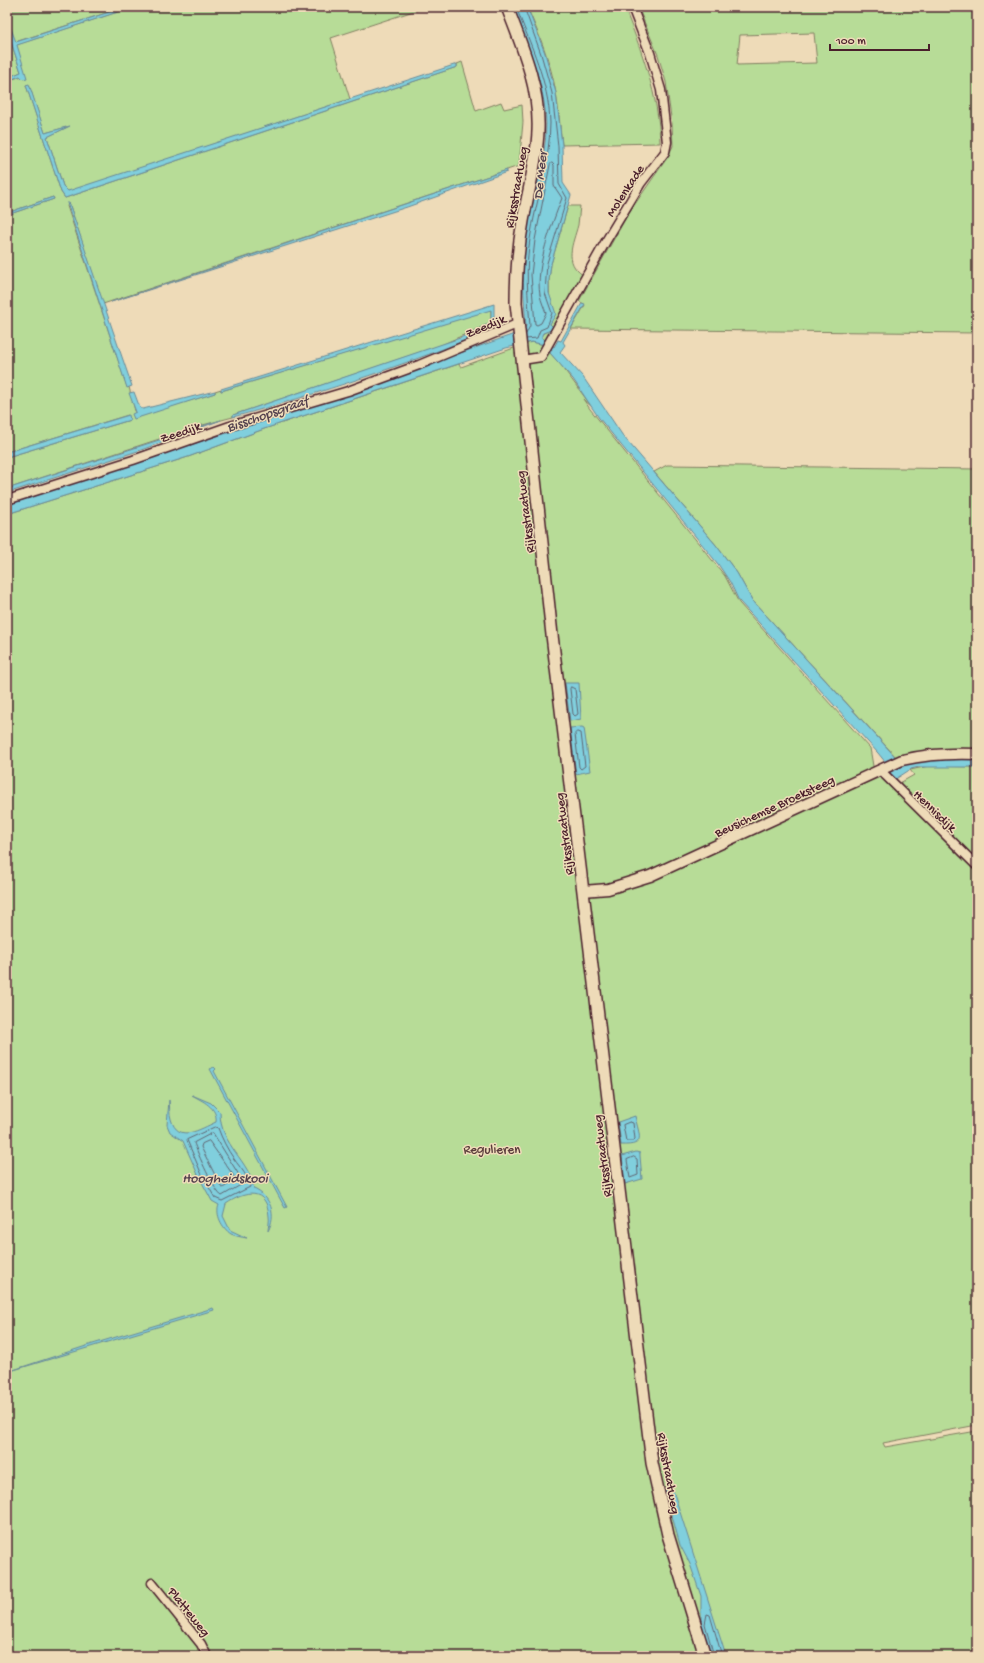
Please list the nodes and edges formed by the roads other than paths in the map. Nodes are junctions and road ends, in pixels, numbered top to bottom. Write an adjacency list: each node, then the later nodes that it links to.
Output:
1 (507, 7): 3 (main road, Rijksstraatweg)
2 (632, 7): 4 (street, Molenkade)
3 (517, 328): 4 (main road, Rijksstraatweg); 5 (street, Zeedijk)
4 (522, 360): 9 (main road, Rijksstraatweg)
5 (7, 500)
6 (977, 754): 7 (street, Beusichemse Broeksteeg)
7 (883, 768): 8 (street, Hennisdijk); 9 (street, Beusichemse Broeksteeg)
8 (977, 866)
9 (583, 891): 12 (main road, Rijksstraatweg)
10 (152, 1583): 11 (street, Platteweg)
11 (207, 1656)
12 (705, 1656)

